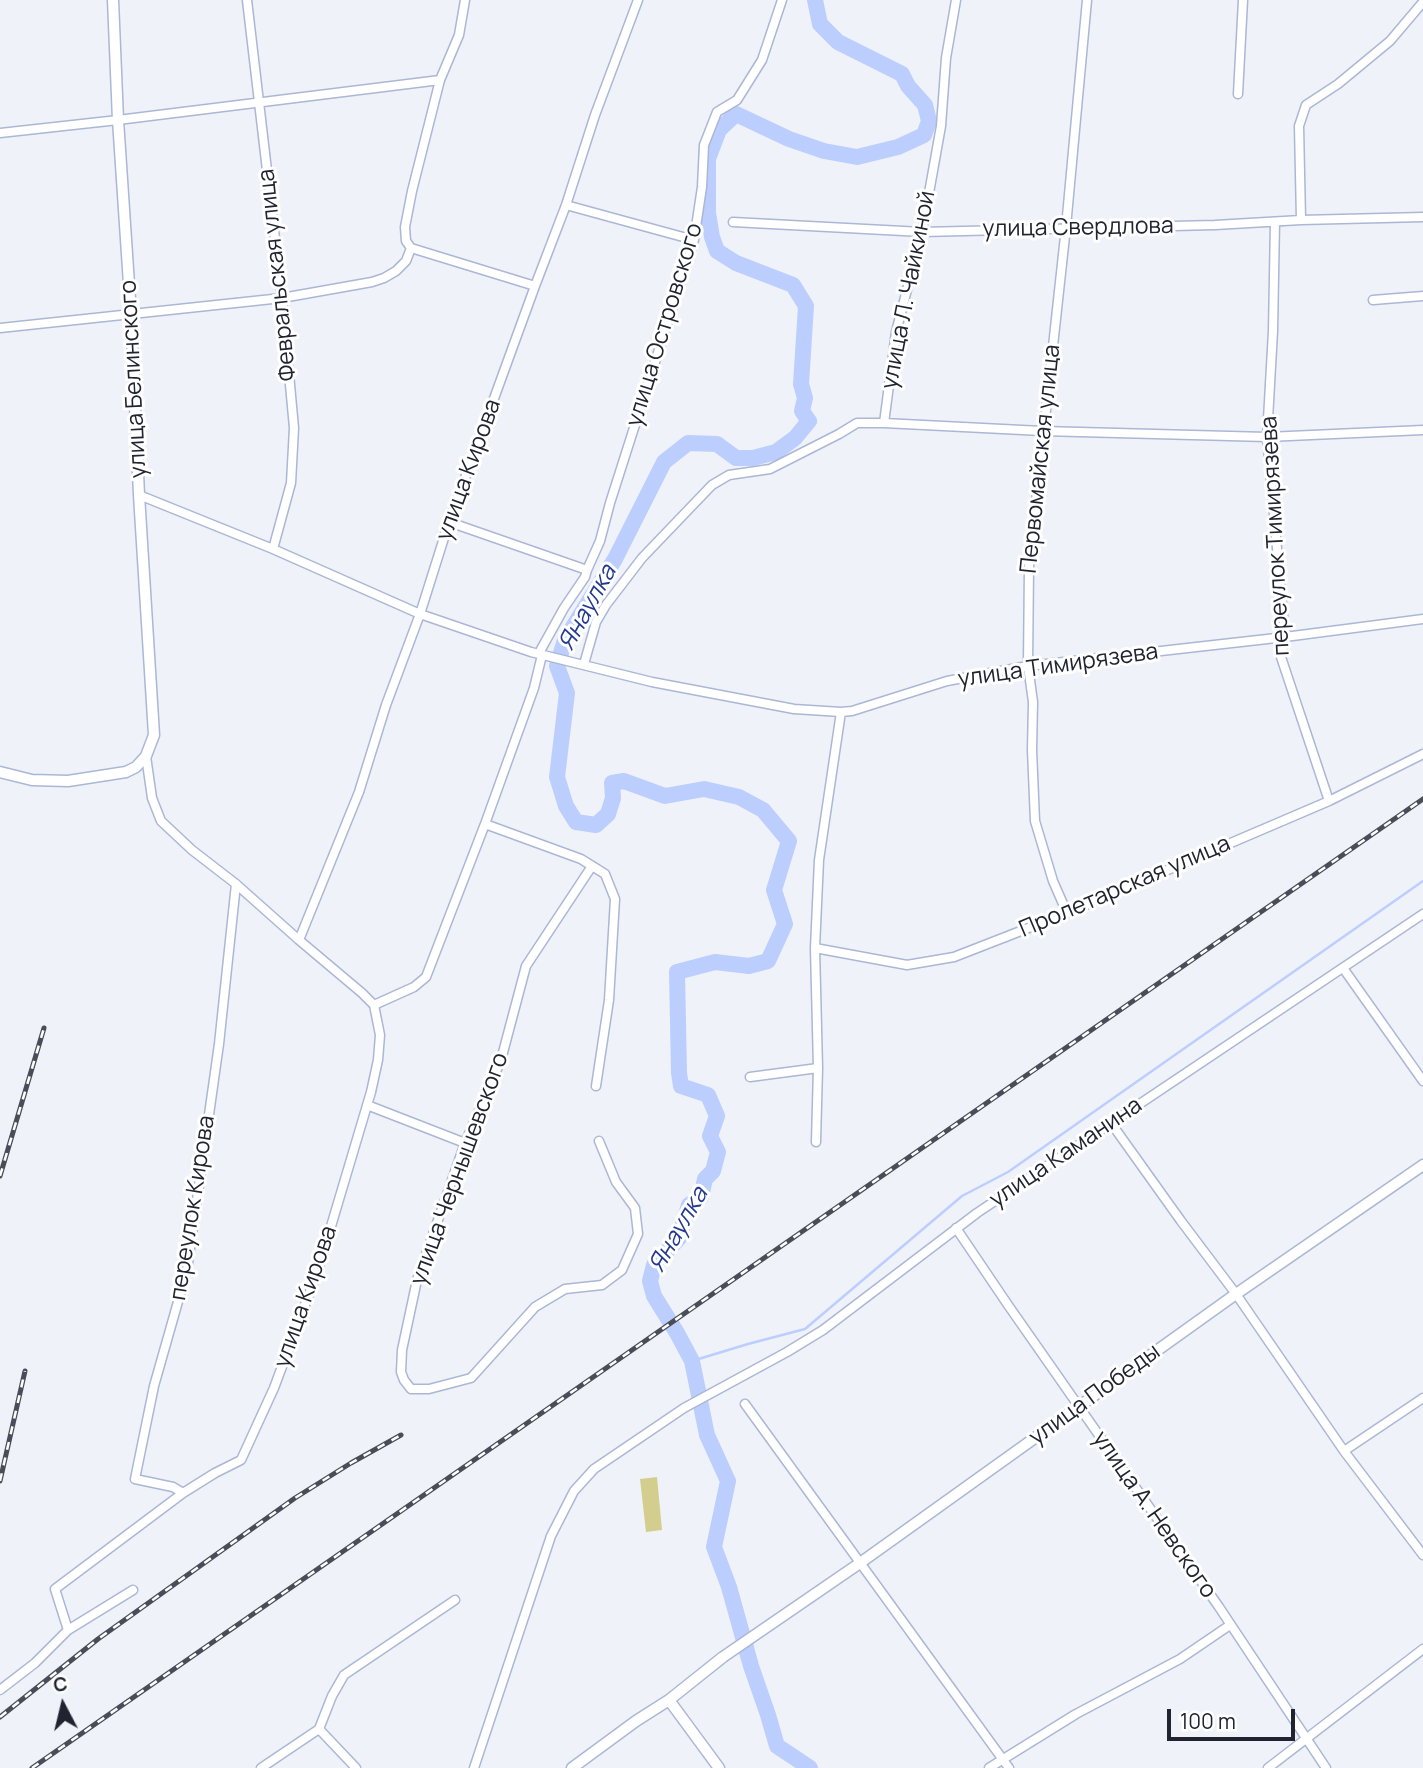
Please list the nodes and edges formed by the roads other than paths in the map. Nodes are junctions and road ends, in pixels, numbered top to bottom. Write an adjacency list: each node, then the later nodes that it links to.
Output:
1 (113, 0): 13 (street, улица Белинского)
2 (247, 0): 12 (street, Февральская улица)
3 (638, 0): 15 (street, улица Кирова)
4 (782, 0): 22 (street, улица Островского)
5 (956, 0): 21 (street, улица Л. Чайкиной)
6 (1087, 0): 20 (street, Первомайская улица)
7 (1243, 0): 11 (street)
8 (464, 1): 10 (street)
9 (1423, 2): 17 (street)
10 (440, 80): 12 (street); 23 (street)
11 (1238, 93)
12 (258, 103): 13 (street); 26 (street, Февральская улица)
13 (118, 120): 14 (street); 28 (street, улица Белинского)
14 (0, 133)
15 (566, 205): 22 (street); 24 (street, улица Кирова)
16 (1423, 217): 17 (street, улица Свердлова)
17 (1301, 220): 19 (street, улица Свердлова)
18 (733, 222): 21 (street, улица Свердлова)
19 (1275, 222): 20 (street, улица Свердлова); 33 (street, переулок Тимирязева)
20 (1066, 228): 21 (street, улица Свердлова); 32 (street, Первомайская улица)
21 (922, 232): 30 (street, улица Л. Чайкиной)
22 (694, 240): 37 (street, улица Островского)
23 (411, 248): 24 (street); 26 (street)
24 (535, 286): 35 (street, улица Кирова)
25 (1423, 296): 27 (street)
26 (282, 298): 28 (street); 36 (street, Февральская улица)
27 (1373, 300)
28 (131, 314): 29 (street); 34 (street, улица Белинского)
29 (0, 328)
30 (884, 423): 32 (street); 42 (street)
31 (1423, 430): 33 (street)
32 (1042, 431): 33 (street); 43 (street, Первомайская улица)
33 (1267, 437): 40 (street, переулок Тимирязева)
34 (139, 495): 36 (street); 46 (street, улица Белинского)
35 (449, 522): 37 (street); 38 (street, улица Кирова)
36 (273, 549): 38 (street)
37 (587, 570): 41 (street, улица Островского)
38 (420, 614): 41 (street); 54 (street, улица Кирова)
39 (1423, 619): 40 (street, улица Тимирязева)
40 (1285, 637): 43 (street, улица Тимирязева); 48 (street, переулок Тимирязева)
41 (540, 654): 42 (street, улица Тимирязева); 49 (street, улица Островского)
42 (580, 663): 44 (street, улица Тимирязева)
43 (1028, 666): 44 (street, улица Тимирязева); 52 (street, Первомайская улица)
44 (841, 712): 55 (street)
45 (1423, 754): 48 (street, Пролетарская улица)
46 (146, 756): 47 (street); 51 (street)
47 (0, 772)
48 (1329, 801): 52 (street, Пролетарская улица)
49 (485, 824): 50 (street); 57 (street, улица Островского)
50 (592, 866): 61 (street); 66 (street, улица Чернышевского)
51 (236, 884): 54 (street); 74 (street, переулок Кирова)
52 (1067, 913): 55 (street, Пролетарская улица)
53 (1423, 914): 56 (street, улица Каманина)
54 (299, 940): 57 (street)
55 (815, 948): 58 (street)
56 (1343, 968): 60 (street); 63 (street, улица Каманина)
57 (374, 1005): 62 (street, улица Кирова)
58 (818, 1068): 59 (street); 65 (street)
59 (750, 1077)
60 (1423, 1081)
61 (596, 1086)
62 (367, 1105): 66 (street); 74 (street, улица Кирова)
63 (1111, 1123): 68 (street, улица Каманина); 69 (street)
64 (599, 1141): 66 (street, улица Чернышевского)
65 (816, 1142)
66 (465, 1143)
67 (1423, 1165): 69 (street, улица Победы)
68 (957, 1228): 72 (street, улица А. Невского); 89 (street, улица Каманина)
69 (1236, 1294): 72 (street, улица Победы); 73 (street)
70 (1423, 1398): 73 (street)
71 (745, 1404): 76 (street)
72 (1078, 1406): 76 (street, улица Победы); 79 (street, улица А. Невского)
73 (1344, 1451): 75 (street)
74 (183, 1493): 80 (street, улица Кирова)
75 (1423, 1555)
76 (860, 1563): 83 (street, улица Победы); 86 (street)
77 (133, 1590): 80 (street)
78 (455, 1600): 84 (street)
79 (1230, 1625): 85 (street, улица А. Невского); 86 (street)
80 (68, 1630): 82 (street)
81 (1423, 1650): 85 (street)
82 (0, 1690)
83 (669, 1700): 90 (street); 91 (street)
84 (318, 1728): 87 (street); 88 (street)
85 (1307, 1738): 94 (street); 95 (street, улица А. Невского)
86 (1003, 1759): 92 (street); 93 (street)
87 (261, 1768)
88 (356, 1768)
89 (474, 1768)
90 (572, 1768)
91 (719, 1768)
92 (989, 1768)
93 (1009, 1768)
94 (1268, 1768)
95 (1326, 1768)

